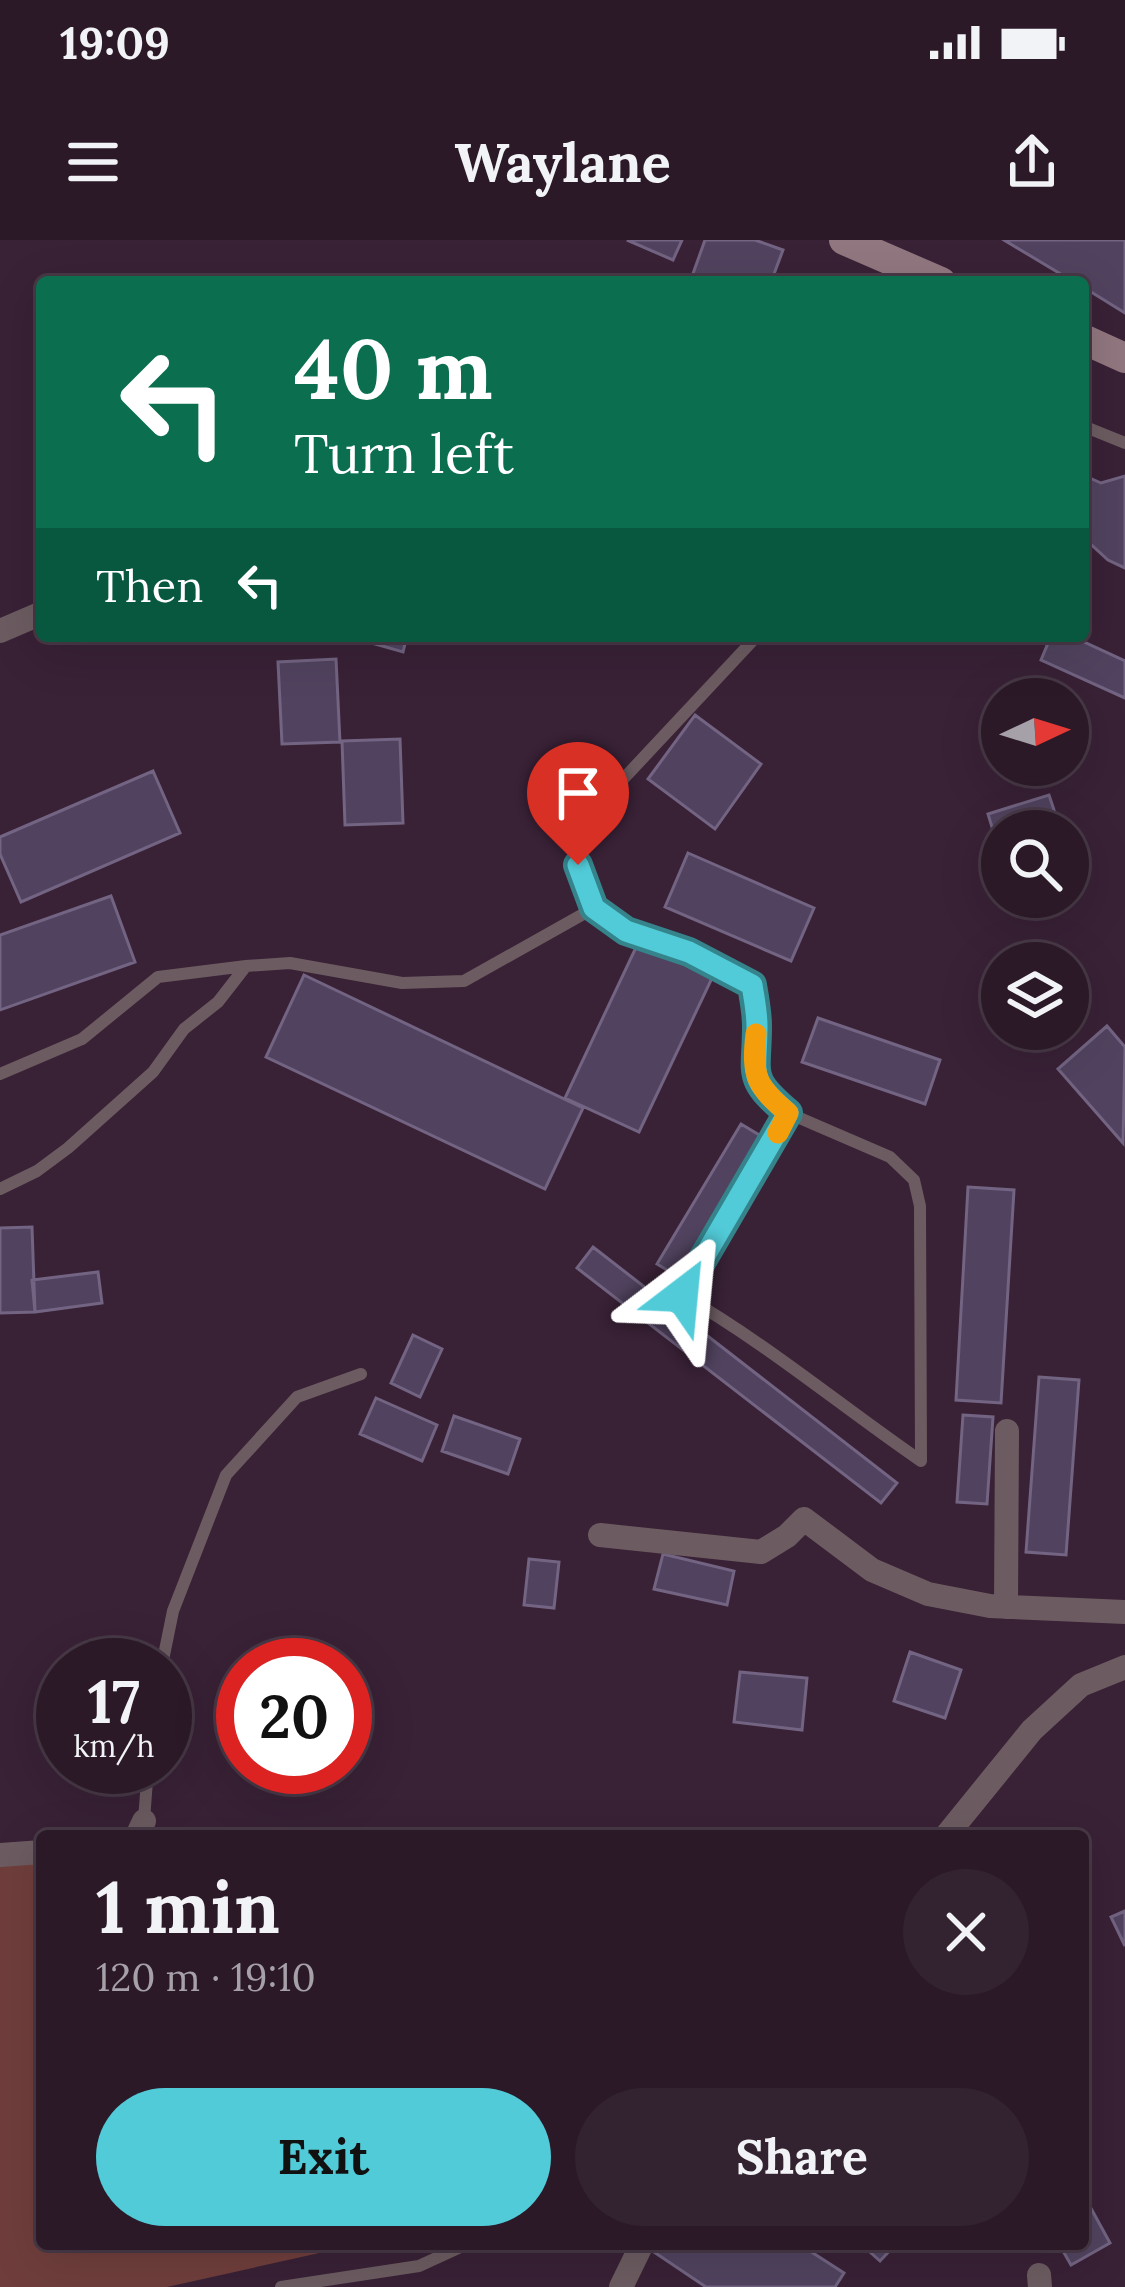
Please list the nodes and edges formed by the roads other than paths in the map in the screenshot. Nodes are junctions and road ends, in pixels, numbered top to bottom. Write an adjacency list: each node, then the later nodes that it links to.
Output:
1 (844, 240): 2 (main road)
2 (920, 276)
3 (1089, 344): 4 (main road)
4 (1125, 358)
5 (1089, 428): 6 (lane)
6 (1125, 443)
7 (36, 616): 8 (street)
8 (0, 631)
9 (751, 642): 10 (lane)
10 (594, 908): 11 (lane); 13 (lane)
11 (246, 966): 12 (lane); 14 (lane)
12 (0, 1074)
13 (788, 1113): 13 (lane)
14 (0, 1189)
15 (361, 1374): 20 (lane)
16 (1007, 1431): 18 (street)
17 (600, 1534): 18 (street)
18 (1006, 1607): 19 (street)
19 (1125, 1612)
20 (168, 1638)
21 (1125, 1667): 24 (street)
22 (145, 1794): 23 (lane)
23 (140, 1829)
24 (951, 1830)
25 (36, 1852): 26 (street)
26 (0, 1855)
27 (454, 2250): 29 (lane)
28 (639, 2250): 30 (street)
29 (281, 2287)
30 (621, 2287)

